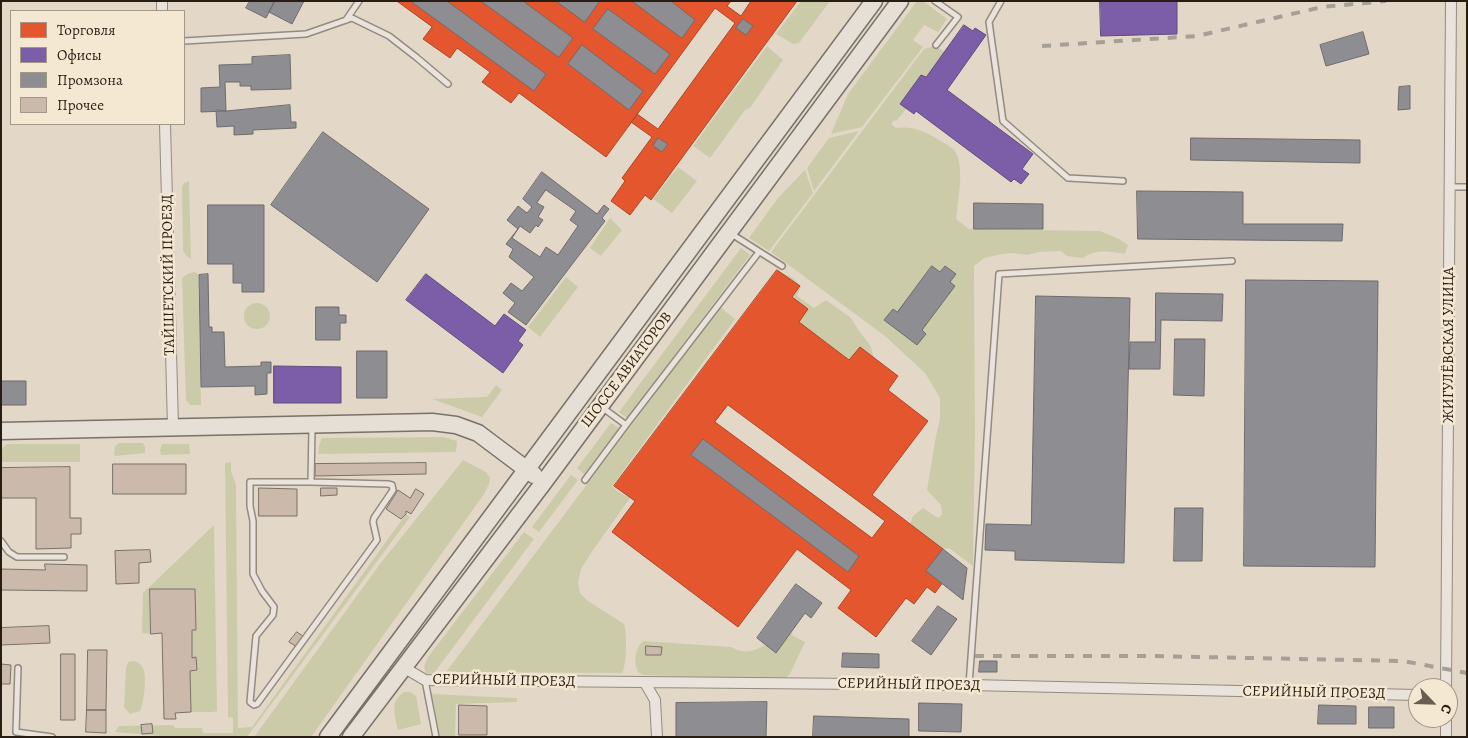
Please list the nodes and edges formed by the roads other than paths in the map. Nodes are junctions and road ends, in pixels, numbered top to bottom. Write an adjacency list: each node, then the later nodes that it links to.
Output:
1 (359, 1): 7 (lane)
2 (874, 1): 24 (main road, ШОССЕ АВИАТОРОВ)
3 (900, 1): 15 (main road, ШОССЕ АВИАТОРОВ)
4 (935, 1): 9 (lane)
5 (1001, 1): 12 (lane)
6 (1451, 1): 13 (street, ЖИГУЛЁВСКАЯ УЛИЦА)
7 (346, 21): 8 (lane); 10 (lane)
8 (185, 41)
9 (936, 45)
10 (448, 84)
11 (165, 125): 22 (street, ТАЙШЕТСКИЙ ПРОЕЗД)
12 (1122, 181)
13 (1450, 187): 14 (lane); 32 (street, ЖИГУЛЁВСКАЯ УЛИЦА)
14 (1467, 187)
15 (730, 232): 16 (lane); 19 (main road, ШОССЕ АВИАТОРОВ)
16 (759, 252): 18 (lane); 21 (lane)
17 (1232, 261): 35 (lane)
18 (782, 266)
19 (601, 406): 21 (lane); 27 (main road, ШОССЕ АВИАТОРОВ)
20 (312, 424): 22 (main road); 24 (main road); 26 (lane)
21 (626, 425): 25 (lane)
22 (172, 426): 23 (main road)
23 (1, 431)
24 (527, 468): 27 (main road); 38 (main road, ШОССЕ АВИАТОРОВ)
25 (585, 480)
26 (311, 482): 26 (lane)
27 (544, 482): 30 (main road, ШОССЕ АВИАТОРОВ)
28 (1, 541): 29 (lane)
29 (64, 557)
30 (403, 667): 33 (street, СЕРИЙНЫЙ ПРОЕЗД); 39 (main road, ШОССЕ АВИАТОРОВ)
31 (18, 668): 37 (lane)
32 (1446, 678)
33 (426, 680): 34 (street, СЕРИЙНЫЙ ПРОЕЗД); 40 (lane)
34 (645, 683): 35 (street, СЕРИЙНЫЙ ПРОЕЗД); 41 (street)
35 (969, 685): 36 (street, СЕРИЙНЫЙ ПРОЕЗД)
36 (1408, 695)
37 (52, 737)
38 (328, 737)
39 (351, 737)
40 (436, 737)
41 (657, 737)

